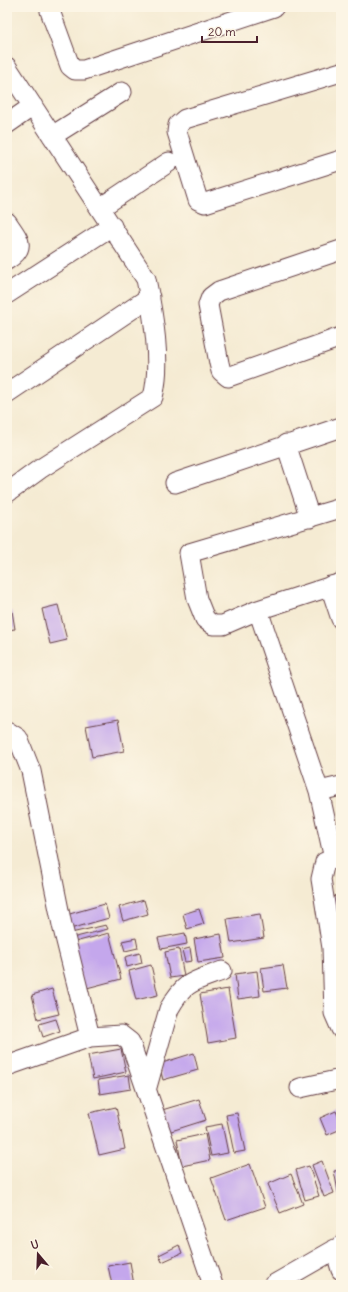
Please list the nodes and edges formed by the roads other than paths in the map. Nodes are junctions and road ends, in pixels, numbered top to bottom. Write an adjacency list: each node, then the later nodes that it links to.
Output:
1 (51, 7): 2 (street)
2 (274, 7)
3 (7, 67): 6 (street)
4 (341, 72): 9 (street)
5 (122, 92): 8 (street)
6 (33, 106): 7 (street); 8 (street)
7 (7, 124)
8 (52, 136): 11 (street)
9 (341, 160)
10 (169, 162): 11 (street)
11 (100, 208): 13 (street)
12 (7, 222): 15 (street)
13 (112, 226): 16 (street); 17 (street)
14 (341, 250): 18 (street)
15 (7, 260)
16 (7, 294)
17 (150, 297): 19 (street); 23 (street)
18 (341, 337)
19 (7, 393)
20 (341, 427): 21 (street)
21 (286, 444): 22 (street); 25 (street)
22 (175, 483)
23 (7, 493)
24 (341, 508): 25 (street)
25 (310, 518): 27 (street)
26 (335, 585): 27 (street); 28 (street)
27 (258, 610): 31 (street)
28 (341, 619)
29 (7, 731): 35 (street)
30 (341, 786): 31 (street)
31 (318, 791): 32 (street)
32 (338, 858): 34 (street)
33 (222, 971): 38 (street)
34 (341, 1029)
35 (90, 1037): 36 (street); 38 (street)
36 (7, 1066)
37 (341, 1079): 39 (street)
38 (147, 1087): 42 (street)
39 (300, 1088)
40 (338, 1247): 41 (street); 43 (street)
41 (341, 1270)
42 (213, 1285)
43 (274, 1285)

